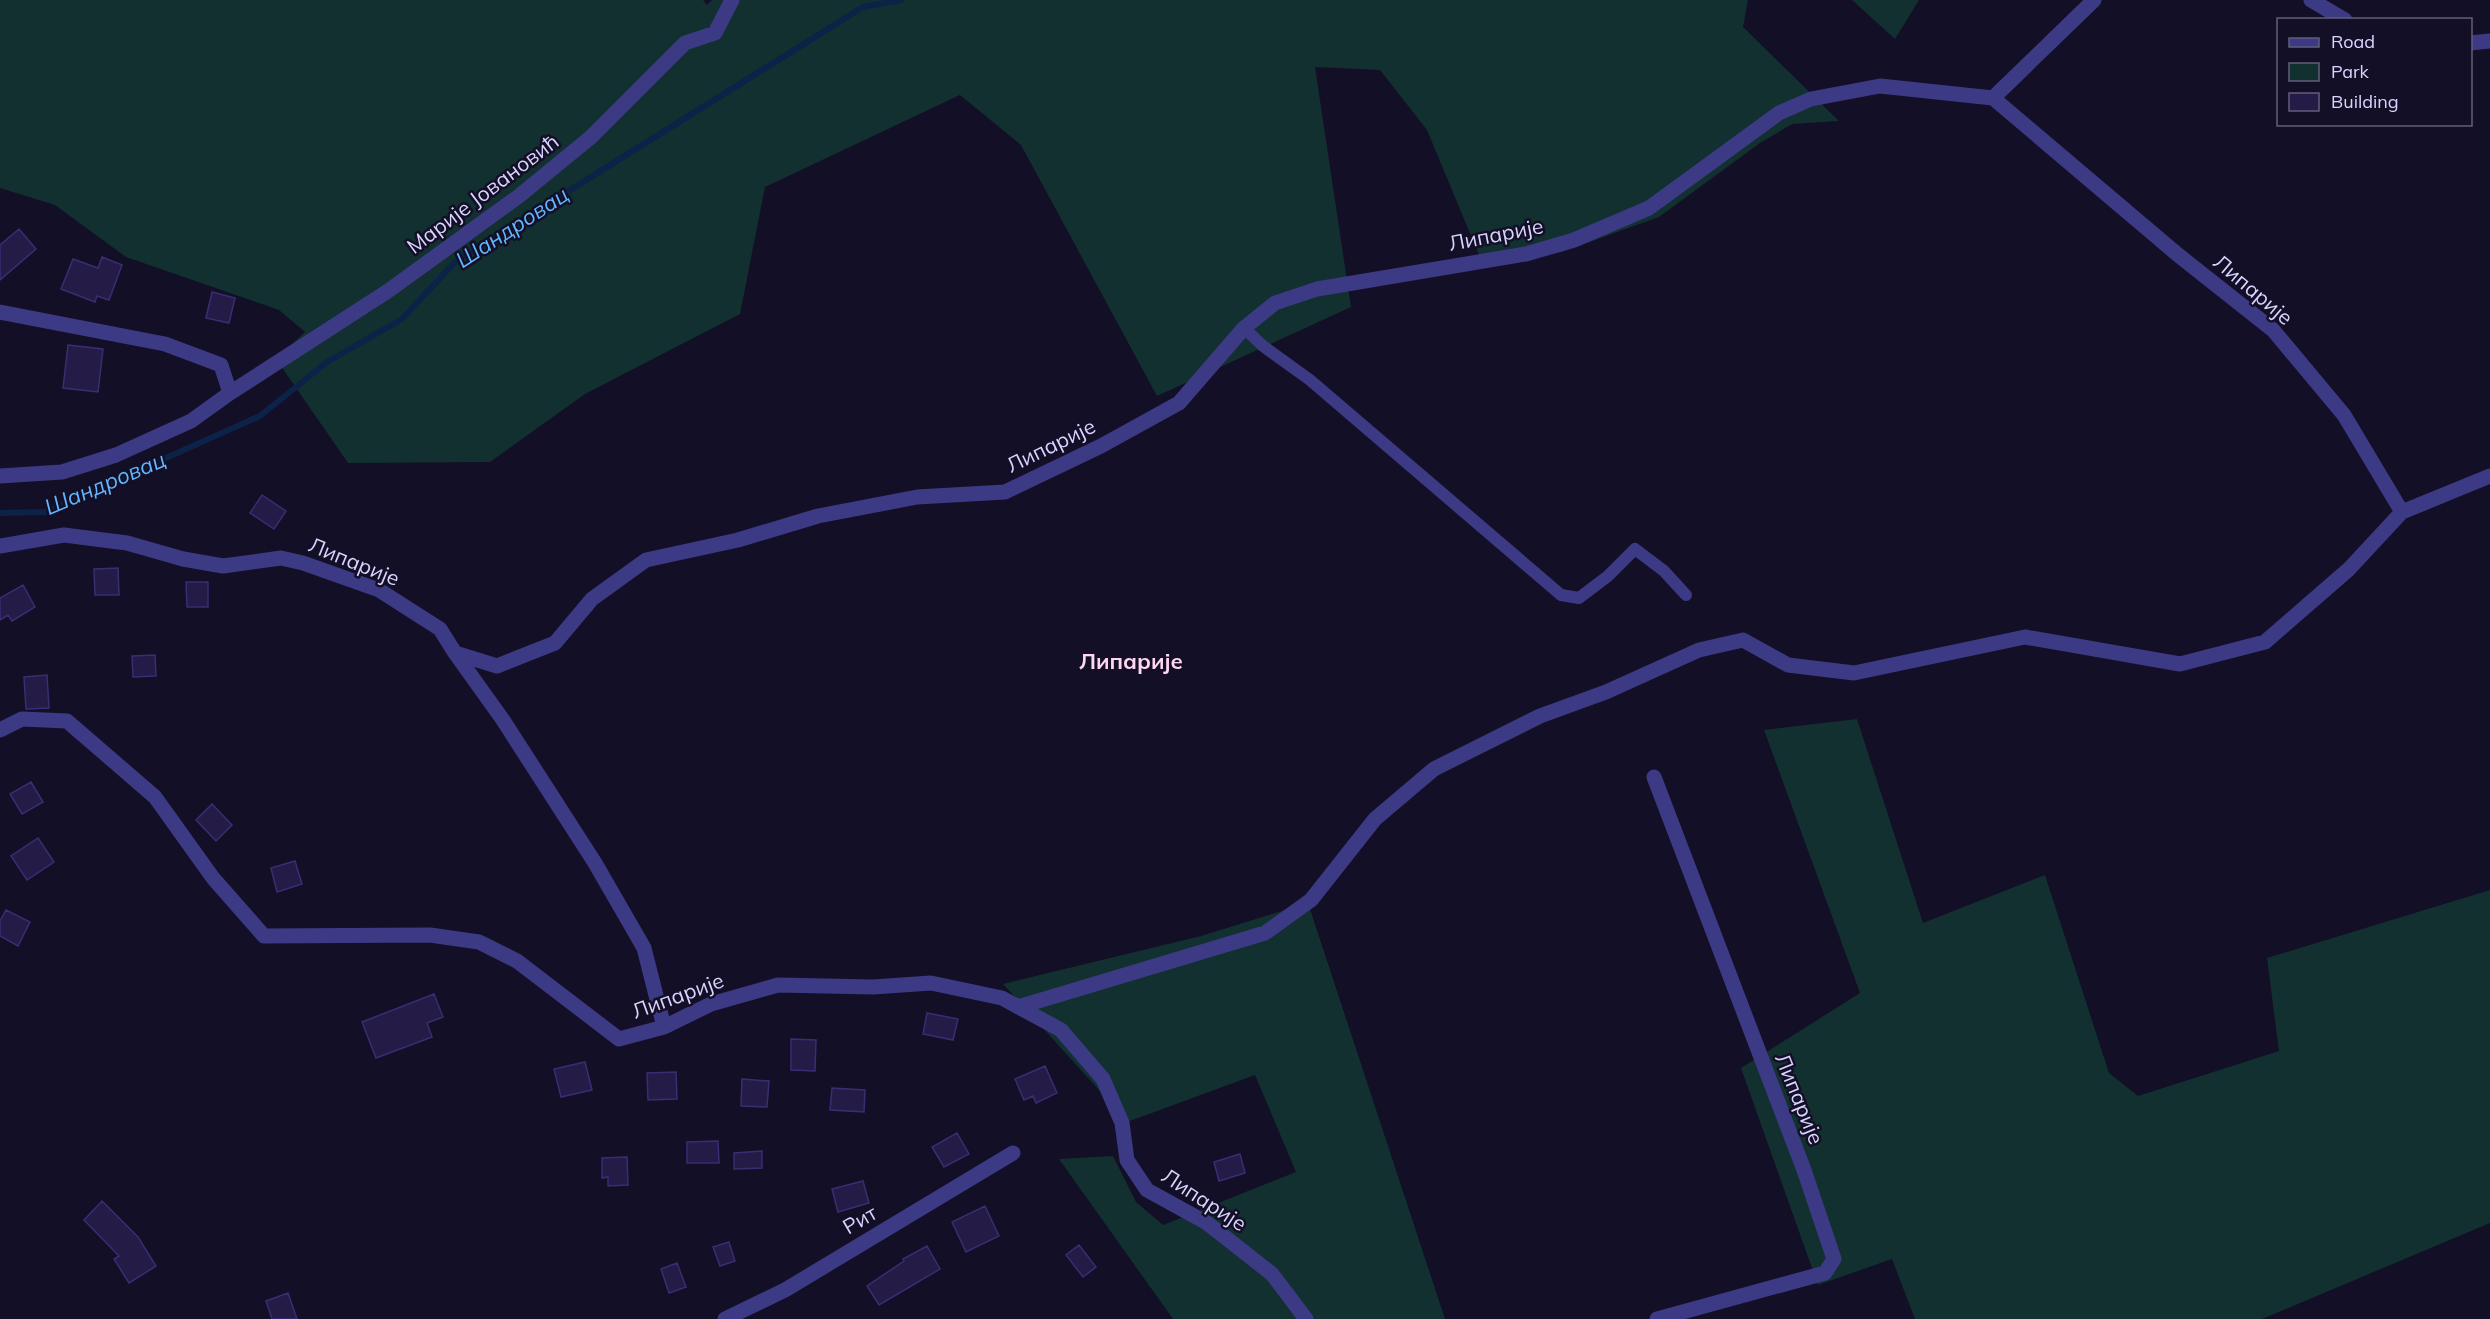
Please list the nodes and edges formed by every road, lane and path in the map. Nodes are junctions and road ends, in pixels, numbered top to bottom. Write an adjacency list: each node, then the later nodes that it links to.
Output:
1 (732, 0): 10 (street, Марије Јовановић)
2 (2094, 0): 7 (street)
3 (2311, 0): 4 (street)
4 (2342, 18)
5 (2490, 41): 6 (street)
6 (2472, 44)
7 (1993, 98): 9 (street, Липарије); 13 (street, Липарије)
8 (0, 312): 10 (street)
9 (1244, 328): 15 (lane); 16 (street, Липарије)
10 (230, 393): 11 (street, Марије Јовановић)
11 (0, 476)
12 (2490, 476): 13 (street)
13 (2402, 512): 19 (street)
14 (0, 546): 16 (street, Липарије)
15 (1686, 595)
16 (455, 652): 20 (street)
17 (0, 730): 20 (street, Липарије)
18 (1653, 777): 24 (street, Липарије)
19 (1018, 1007): 20 (street, Липарије); 23 (street, Липарије)
20 (664, 1027)
21 (1013, 1154): 22 (street, Рит)
22 (725, 1319)
23 (1306, 1319)
24 (1657, 1319)

